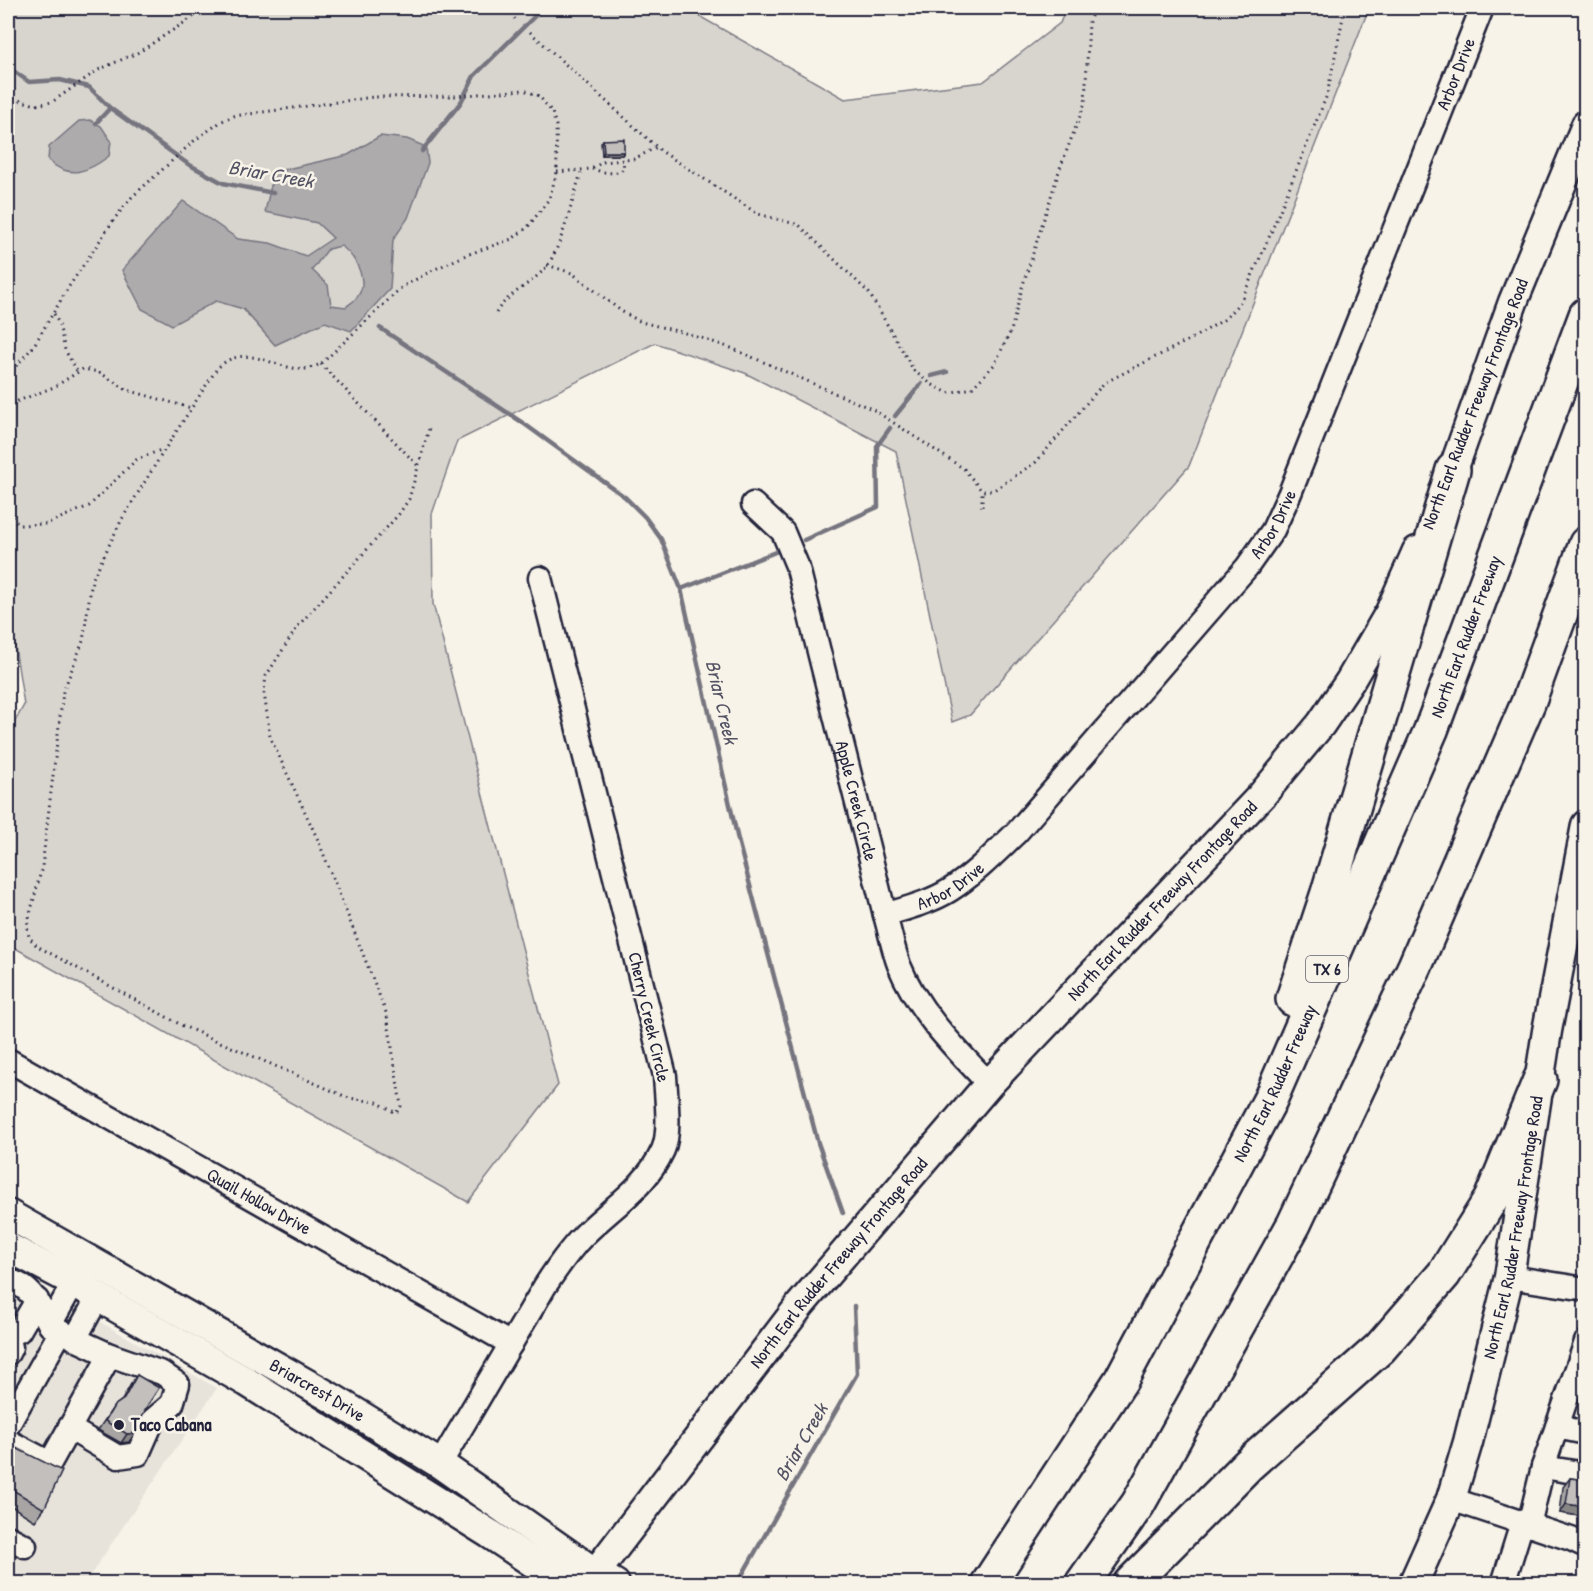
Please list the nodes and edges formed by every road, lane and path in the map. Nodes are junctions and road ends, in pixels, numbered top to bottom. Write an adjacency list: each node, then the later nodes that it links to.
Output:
1 (207, 8): 8 (path)
2 (508, 8): 6 (path)
3 (1094, 8): 10 (path)
4 (1346, 8): 28 (path)
5 (1482, 8): 35 (street, Arbor Drive)
6 (515, 19)
7 (530, 32): 10 (path)
8 (8, 97)
9 (1586, 125): 27 (main road, North Earl Rudder Freeway Frontage Road)
10 (657, 147): 11 (path)
11 (623, 160): 12 (path); 12 (path)
12 (591, 169): 13 (path)
13 (582, 170): 14 (path); 15 (path)
14 (556, 172): 16 (path); 19 (path)
15 (547, 265): 17 (path); 28 (path)
16 (54, 313): 20 (path); 21 (path)
17 (496, 313)
18 (1586, 315): 40 (highway, North Earl Rudder Freeway / TX 6)
19 (321, 364): 22 (path); 26 (path)
20 (78, 373): 22 (path); 23 (path)
21 (8, 375)
22 (192, 408): 25 (path)
23 (8, 409)
24 (430, 425): 26 (path)
25 (165, 449): 26 (path); 31 (path)
26 (418, 466)
27 (1453, 470): 38 (main road, North Earl Rudder Freeway Frontage Road); 40 (highway)
28 (982, 491): 30 (path)
29 (753, 504): 35 (street, Apple Creek Circle)
30 (982, 507)
31 (8, 512)
32 (1586, 544): 67 (highway)
33 (540, 578): 51 (street, Cherry Creek Circle)
34 (1586, 825): 37 (main road, North Earl Rudder Freeway Frontage Road)
35 (885, 915): 38 (street, Apple Creek Circle)
36 (8, 1060): 51 (street, Quail Hollow Drive)
37 (1540, 1080): 42 (main road, North Earl Rudder Freeway Frontage Road); 68 (highway)
38 (989, 1084): 64 (main road, North Earl Rudder Freeway Frontage Road)
39 (8, 1214): 58 (main road, Briarcrest Drive)
40 (1200, 1232): 66 (highway, North Earl Rudder Freeway / TX 6)
41 (8, 1247): 43 (main road, Briarcrest Drive)
42 (1509, 1277): 45 (street); 61 (main road, North Earl Rudder Freeway Frontage Road)
43 (74, 1282): 46 (main road, Briarcrest Drive); 48 (street)
44 (10, 1287): 47 (street)
45 (1586, 1289)
46 (98, 1297): 48 (street); 65 (main road, Briarcrest Drive)
47 (37, 1300): 48 (street); 50 (street)
48 (62, 1332): 52 (street); 53 (street)
49 (1586, 1342): 54 (street)
50 (13, 1344)
51 (511, 1344): 58 (street, Cherry Creek Circle)
52 (110, 1355): 55 (street); 55 (street)
53 (10, 1414)
54 (1557, 1427): 56 (street); 59 (street)
55 (69, 1428): 57 (street)
56 (1586, 1432)
57 (8, 1441)
58 (440, 1464): 64 (main road, Briarcrest Drive)
59 (1543, 1467): 60 (street); 62 (street)
60 (1586, 1474)
61 (1451, 1499): 62 (street); 69 (main road, North Earl Rudder Freeway Frontage Road)
62 (1526, 1524): 63 (street); 70 (street)
63 (1586, 1546)
64 (598, 1580)
65 (565, 1584)
66 (988, 1584)
67 (1082, 1584)
68 (1130, 1584)
69 (1413, 1584)
70 (1503, 1584)

